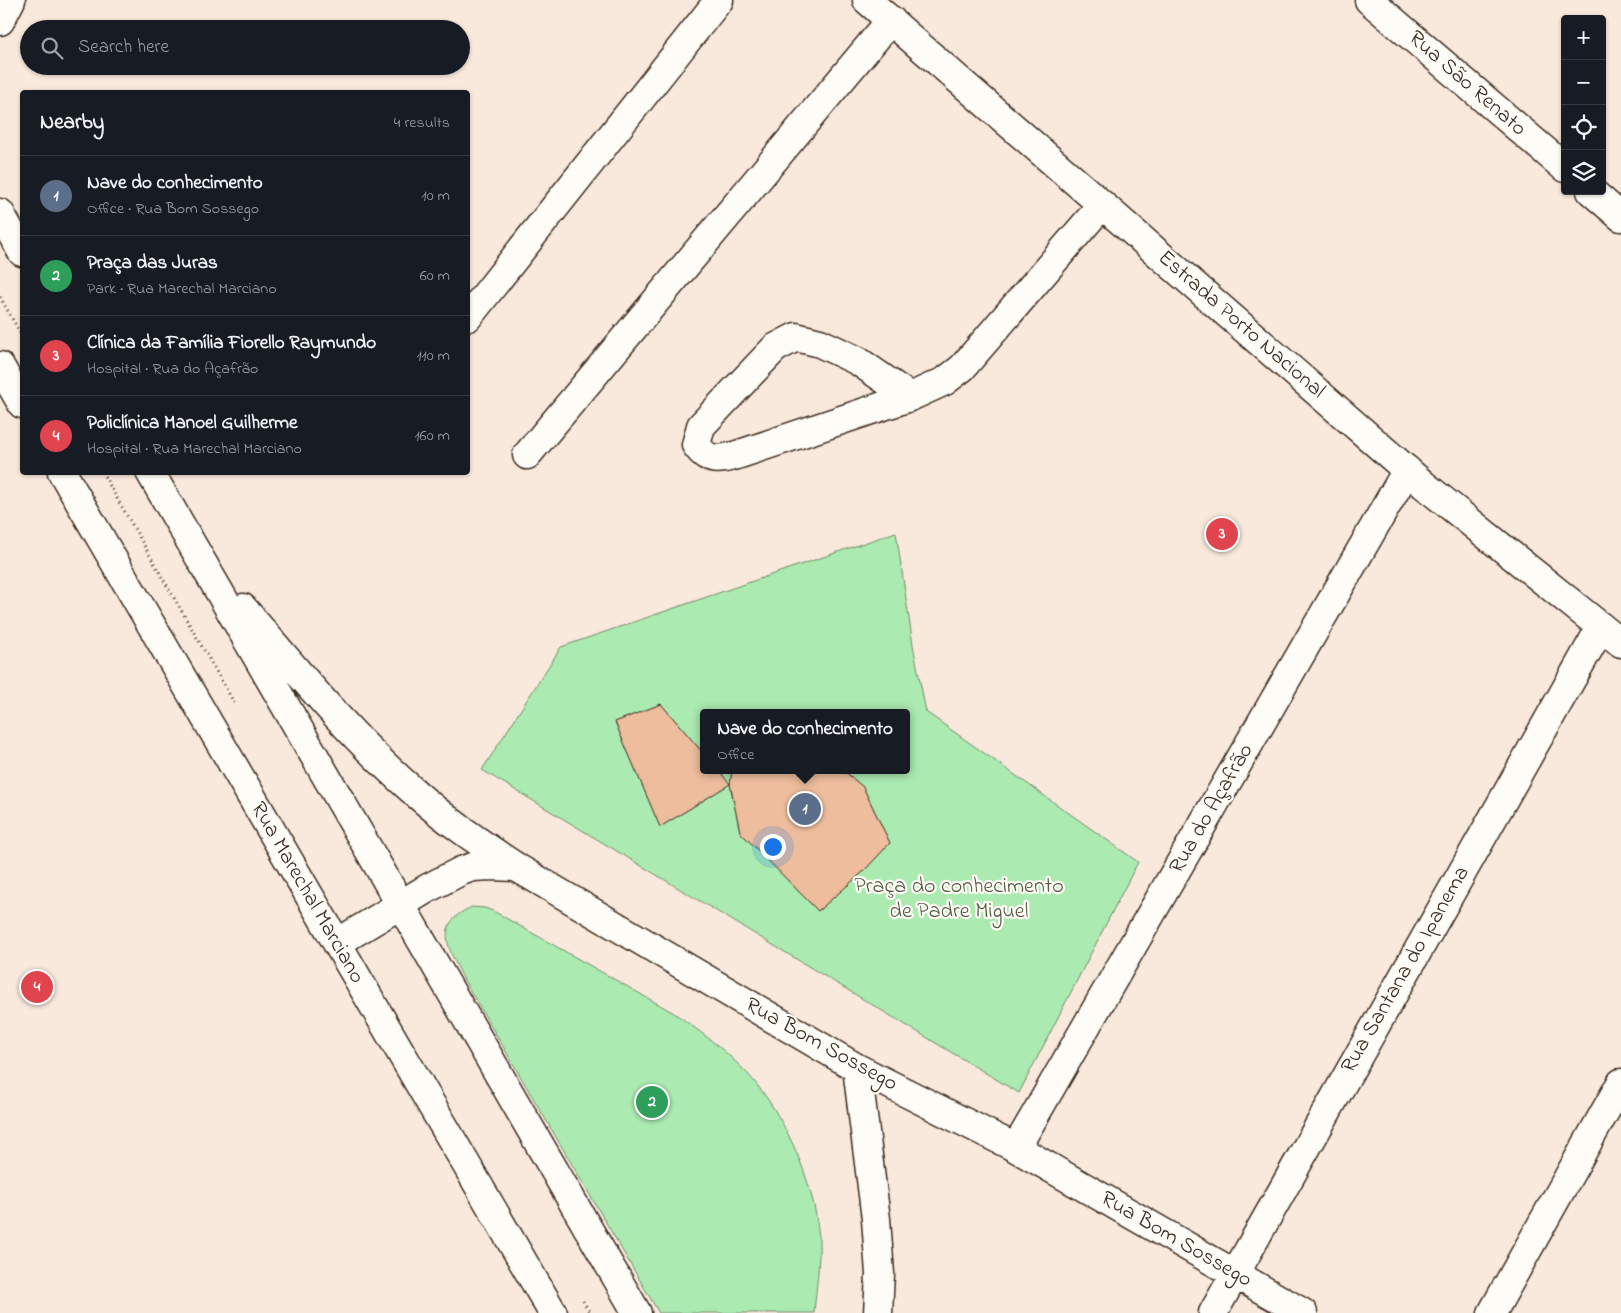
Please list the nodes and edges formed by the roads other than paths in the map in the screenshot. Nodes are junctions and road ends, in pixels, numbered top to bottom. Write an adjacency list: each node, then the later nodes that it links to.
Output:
1 (11, 0): 5 (street)
2 (718, 0): 13 (street)
3 (867, 0): 6 (street, Estrada Porto Nacional)
4 (1369, 0): 7 (street, Rua São Renato)
5 (0, 20)
6 (891, 20): 9 (street, Estrada Porto Nacional); 17 (street)
7 (1561, 165)
8 (1596, 195): 11 (street)
9 (1102, 204): 15 (street); 18 (street, Estrada Porto Nacional)
10 (0, 213): 12 (street)
11 (1621, 217)
12 (20, 248)
13 (470, 314)
14 (0, 366): 16 (street)
15 (910, 397): 15 (street)
16 (20, 401)
17 (527, 456)
18 (1407, 470): 22 (street, Estrada Porto Nacional); 28 (street, Rua do Açafrão)
19 (64, 475): 25 (street, Rua Marechal Marciano)
20 (152, 475): 21 (street)
21 (199, 556): 23 (street); 24 (street)
22 (1611, 635): 29 (street, Rua Santana do Ipanema)
23 (516, 867): 24 (street, Rua Bom Sossego); 26 (street, Rua Bom Sossego)
24 (400, 904): 25 (street, Rua Bom Sossego); 31 (street)
25 (336, 943): 30 (street, Rua Marechal Marciano)
26 (858, 1068): 28 (street, Rua Bom Sossego); 32 (street)
27 (1621, 1082): 35 (street)
28 (1016, 1148): 29 (street, Rua Bom Sossego)
29 (1234, 1274): 33 (street, Rua Santana do Ipanema); 34 (street, Rua Bom Sossego)
30 (553, 1313)
31 (637, 1313)
32 (878, 1313)
33 (1213, 1313)
34 (1303, 1313)
35 (1492, 1313)

